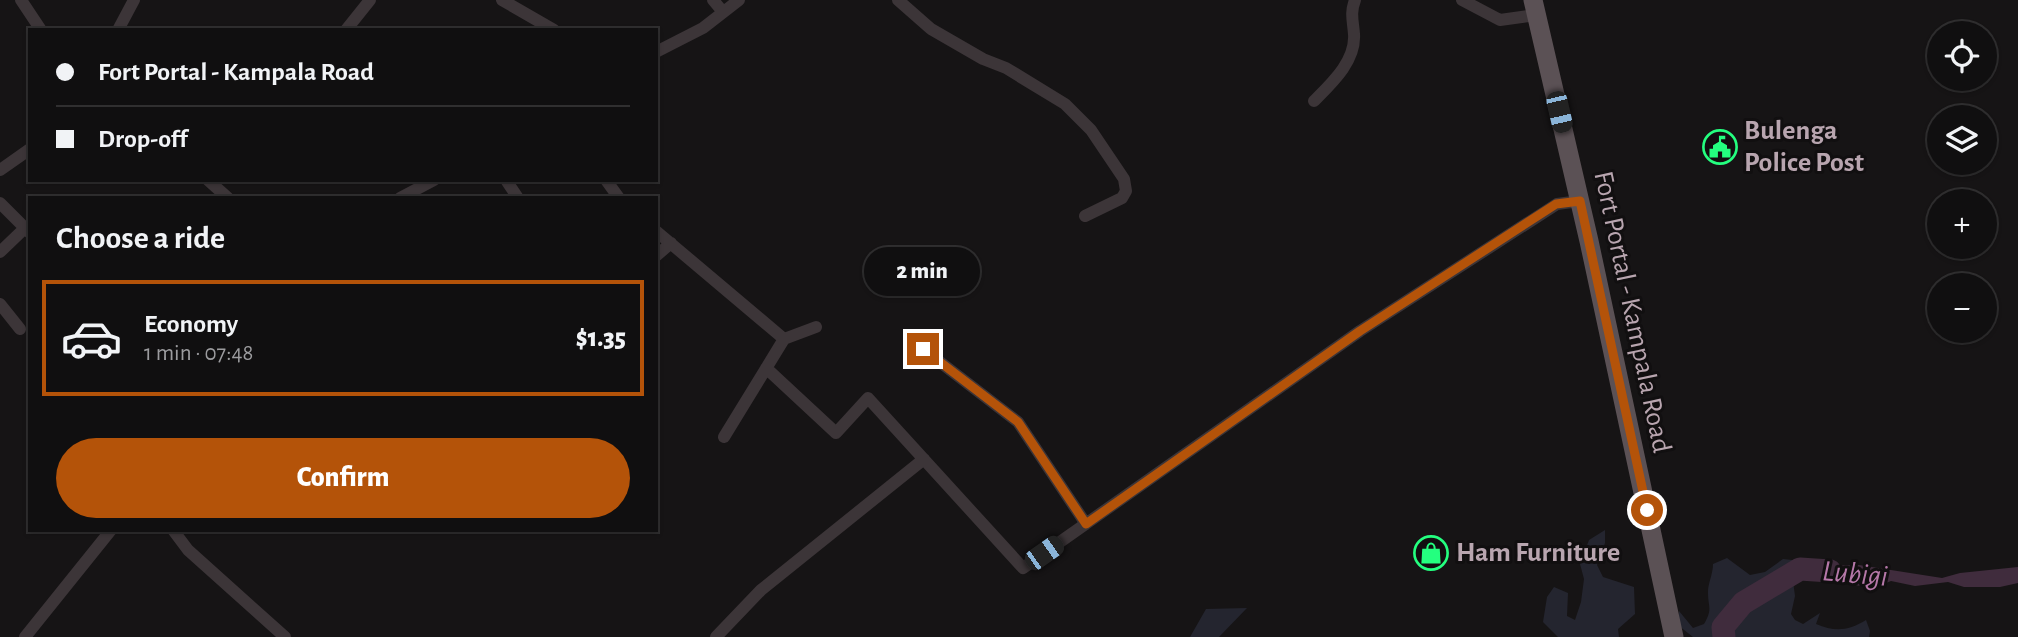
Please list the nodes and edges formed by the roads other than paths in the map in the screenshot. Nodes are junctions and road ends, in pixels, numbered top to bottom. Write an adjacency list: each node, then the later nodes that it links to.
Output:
1 (21, 0): 12 (street)
2 (134, 0): 13 (street)
3 (370, 0): 14 (street)
4 (502, 0): 15 (street)
5 (713, 0): 11 (street)
6 (739, 0): 11 (street)
7 (898, 0): 26 (street)
8 (1355, 0): 17 (street)
9 (1462, 0): 10 (street)
10 (1534, 8): 24 (main road, Fort Portal - Kampala Road)
11 (723, 12): 16 (street)
12 (39, 28)
13 (119, 28)
14 (348, 28)
15 (551, 28)
16 (658, 51)
17 (1314, 101)
18 (28, 150): 19 (street)
19 (0, 170)
20 (210, 182): 22 (street)
21 (430, 182): 23 (street)
22 (226, 196)
23 (404, 196)
24 (1580, 201): 41 (street); 47 (main road, Fort Portal - Kampala Road)
25 (0, 203): 27 (street)
26 (1085, 216)
27 (27, 230): 30 (street)
28 (658, 233): 29 (street)
29 (671, 243): 31 (street); 36 (street)
30 (0, 251)
31 (658, 254)
32 (0, 304): 33 (street)
33 (5, 319): 35 (street)
34 (816, 327): 36 (street)
35 (20, 329)
36 (784, 339): 38 (street)
37 (923, 349): 41 (street)
38 (766, 368): 39 (street); 40 (street)
39 (724, 437)
40 (924, 459): 41 (street); 46 (street)
41 (1086, 524)
42 (109, 532): 44 (street)
43 (174, 532): 45 (street)
44 (24, 637)
45 (285, 637)
46 (716, 637)
47 (1674, 637)

